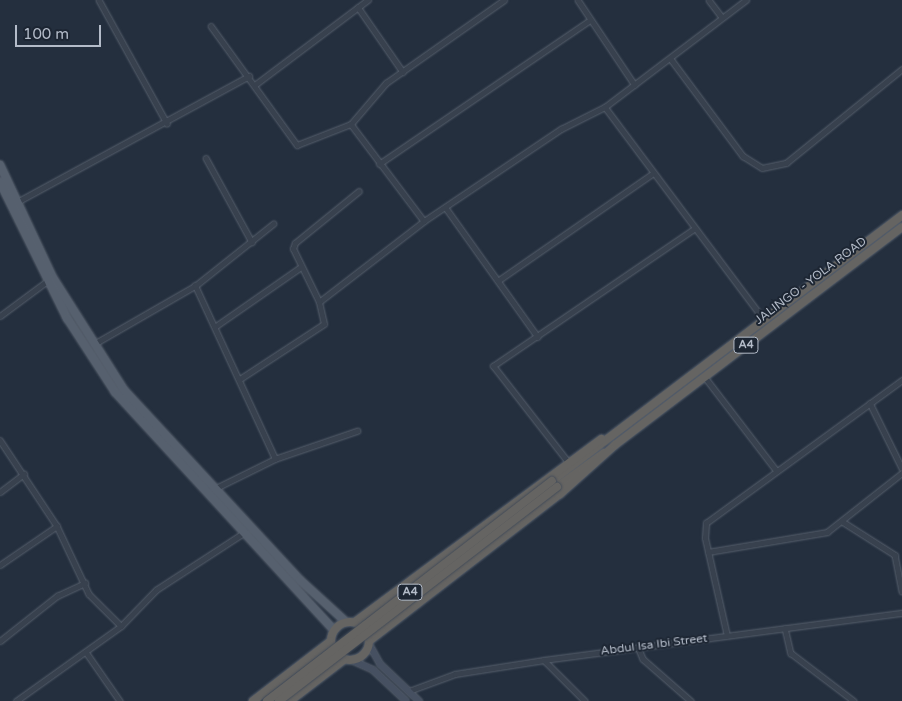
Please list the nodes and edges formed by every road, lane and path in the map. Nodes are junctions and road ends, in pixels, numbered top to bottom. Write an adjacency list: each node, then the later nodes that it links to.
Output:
1 (99, 0): 18 (street)
2 (368, 0): 7 (street)
3 (504, 0): 13 (street)
4 (578, 0): 9 (street)
5 (709, 0): 8 (street)
6 (746, 0): 8 (street)
7 (358, 6): 13 (street); 15 (street)
8 (722, 17): 11 (street)
9 (590, 20): 16 (street); 22 (street)
10 (211, 26): 14 (street)
11 (671, 58): 12 (street); 16 (street)
12 (902, 69)
13 (403, 72): 19 (street)
14 (249, 76): 15 (street); 18 (street)
15 (256, 84): 19 (street)
16 (635, 86): 17 (street)
17 (605, 107): 23 (street); 27 (street)
18 (167, 123): 26 (street)
19 (351, 124): 22 (street)
20 (206, 158): 33 (street)
21 (0, 164): 26 (main road)
22 (379, 164): 29 (street)
23 (652, 174): 32 (street); 36 (street)
24 (0, 182): 35 (main road)
25 (359, 191): 34 (street)
26 (17, 202): 35 (main road)
27 (446, 208): 29 (street); 36 (street)
28 (902, 215): 40 (highway, A4)
29 (424, 221): 38 (street)
30 (273, 224): 33 (street)
31 (902, 227): 44 (highway, JALINGO - YOLA ROAD / A4)
32 (694, 229): 40 (street); 42 (street)
33 (252, 242): 37 (street)
34 (301, 267): 38 (street); 41 (street)
35 (50, 279): 39 (street); 43 (main road); 59 (main road)
36 (499, 280): 42 (street)
37 (196, 286): 41 (street); 43 (street)
38 (319, 302): 45 (street)
39 (0, 316)
40 (763, 318): 49 (highway, A4)
41 (216, 326): 45 (street)
42 (538, 337): 53 (street)
43 (93, 345): 59 (main road)
44 (705, 377): 51 (highway, JALINGO - YOLA ROAD / A4); 55 (street)
45 (240, 378): 52 (street)
46 (902, 380): 47 (street)
47 (870, 403): 54 (street); 55 (street)
48 (357, 431): 52 (street)
49 (607, 436): 53 (highway, A4); 58 (highway, A4)
50 (0, 440): 57 (street)
51 (615, 445): 58 (highway, A4); 77 (highway, JALINGO - YOLA ROAD / A4)
52 (275, 459): 59 (street)
53 (567, 461): 70 (highway, A4)
54 (902, 468)
55 (776, 470): 64 (street)
56 (902, 473): 61 (street)
57 (24, 474): 60 (street); 62 (street)
58 (554, 484): 86 (highway, A4, bridge); 87 (highway, A4, bridge)
59 (212, 491): 63 (main road); 69 (main road)
60 (0, 492)
61 (843, 522): 64 (street); 67 (street)
62 (57, 526): 65 (street); 66 (street)
63 (245, 532): 71 (street); 73 (main road)
64 (708, 552): 74 (street)
65 (0, 565)
66 (85, 583): 71 (street); 75 (street)
67 (902, 592)
68 (902, 613): 72 (street, Abdul Isa Ibi Street)
69 (346, 622): 70 (highway); 73 (highway)
70 (355, 622): 77 (highway)
71 (121, 626): 79 (street)
72 (785, 628): 74 (street, Abdul Isa Ibi Street); 93 (street)
73 (334, 630): 76 (highway)
74 (727, 636): 78 (street, Abdul Isa Ibi Street)
75 (0, 641)
76 (331, 641): 80 (highway); 85 (highway)
77 (369, 643): 80 (highway, A4); 82 (main road)
78 (638, 647): 81 (street, Abdul Isa Ibi Street); 92 (street)
79 (86, 652): 83 (street); 84 (street)
80 (348, 659): 88 (highway, A4); 89 (main road)
81 (544, 660): 82 (street, Abdul Isa Ibi Street); 91 (street)
82 (409, 691): 90 (main road)
83 (16, 701)
84 (120, 701)
85 (253, 701)
86 (267, 701)
87 (278, 701)
88 (290, 701)
89 (406, 701)
90 (419, 701)
91 (585, 701)
92 (691, 701)
93 (854, 701)

